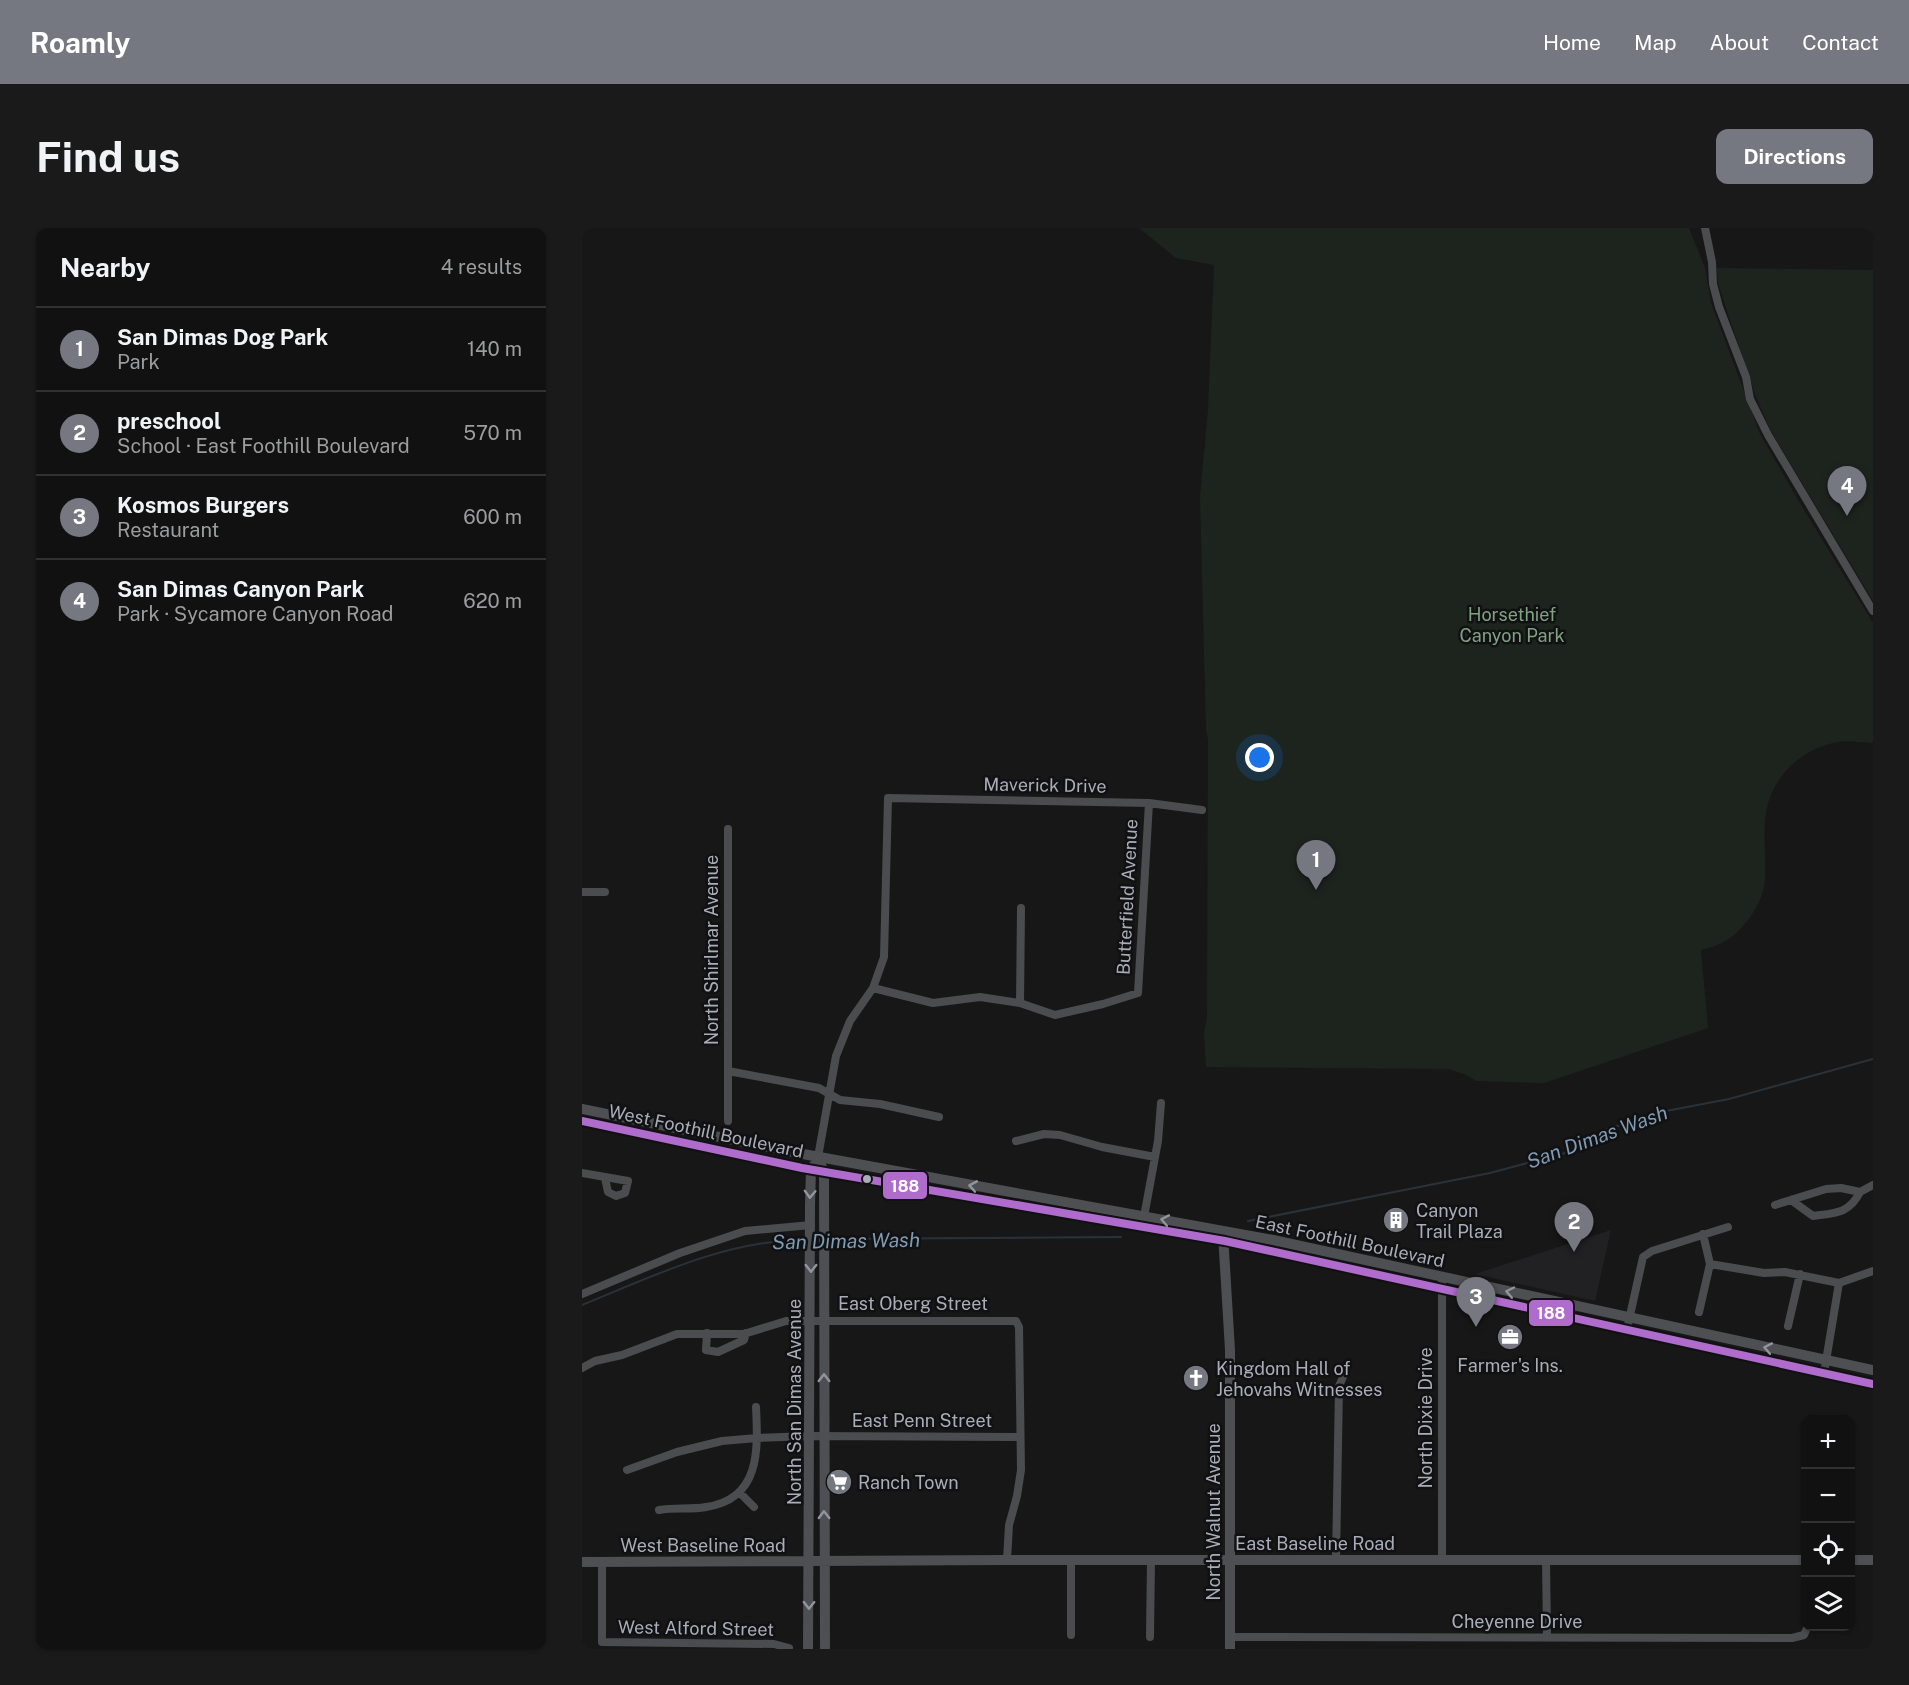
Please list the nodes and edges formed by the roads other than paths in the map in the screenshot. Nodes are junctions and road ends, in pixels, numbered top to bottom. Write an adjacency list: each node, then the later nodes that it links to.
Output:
1 (1705, 228): 2 (street)
2 (1873, 611)
3 (888, 798): 4 (street, Maverick Drive); 10 (street, North San Dimas Avenue)
4 (1149, 803): 5 (street, Maverick Drive); 11 (street, Butterfield Avenue)
5 (1202, 810)
6 (728, 829): 12 (street, North Shirlmar Avenue)
7 (582, 892): 8 (street)
8 (605, 892)
9 (1021, 908): 11 (street)
10 (873, 988): 11 (street); 13 (street, North San Dimas Avenue)
11 (1020, 1003)
12 (728, 1071): 13 (street, North Shirlmar Avenue); 18 (street, North Shirlmar Avenue)
13 (829, 1094): 16 (street, North Shirlmar Avenue); 20 (street, North San Dimas Avenue)
14 (1161, 1103): 21 (street)
15 (582, 1109): 20 (main road, West Foothill Boulevard)
16 (939, 1117)
17 (582, 1121): 22 (main road, West Foothill Boulevard)
18 (728, 1121)
19 (1016, 1141): 21 (street)
20 (818, 1157): 22 (main road, North San Dimas Avenue); 23 (main road, North San Dimas Avenue); 30 (main road, East Foothill Boulevard, one-way to 20)
21 (1155, 1157): 30 (street)
22 (811, 1170): 23 (main road, West Foothill Boulevard); 32 (main road, North San Dimas Avenue, one-way to 32)
23 (824, 1172): 30 (main road, East Foothill Boulevard); 43 (main road, North San Dimas Avenue)
24 (582, 1173): 25 (street)
25 (605, 1178)
26 (1873, 1185): 27 (street)
27 (1860, 1192): 28 (street); 28 (street)
28 (1791, 1200): 29 (street)
29 (1775, 1205)
30 (1143, 1221): 34 (main road, East Foothill Boulevard)
31 (1728, 1227): 33 (street)
32 (811, 1234): 40 (street); 42 (main road, North San Dimas Avenue, one-way to 42)
33 (1703, 1234): 35 (street); 44 (street)
34 (1224, 1236): 38 (main road, East Foothill Boulevard); 68 (main road, North Walnut Avenue)
35 (1710, 1264): 37 (street); 41 (street)
36 (1873, 1271): 39 (street)
37 (1800, 1274): 39 (street); 45 (street)
38 (1442, 1283): 44 (main road, East Foothill Boulevard); 63 (street, North Dixie Drive)
39 (1839, 1283): 48 (street)
40 (582, 1294)
41 (1699, 1312)
42 (811, 1320): 43 (street, East Oberg Street); 47 (street, East Oberg Street); 55 (main road, North San Dimas Avenue)
43 (824, 1320): 56 (main road, North San Dimas Avenue, one-way to 43); 57 (street, East Oberg Street)
44 (1628, 1323): 48 (main road, East Foothill Boulevard, one-way to 44); 51 (main road, East Foothill Boulevard)
45 (1788, 1326)
46 (707, 1333): 47 (street); 47 (street); 49 (street)
47 (746, 1333)
48 (1826, 1360): 50 (main road, East Foothill Boulevard); 51 (street)
49 (582, 1368)
50 (1873, 1370)
51 (1824, 1373): 53 (main road, East Foothill Boulevard)
52 (1343, 1377): 69 (street)
53 (1873, 1384)
54 (756, 1407): 58 (street)
55 (810, 1436): 56 (street, East Penn Street); 58 (street, East Penn Street); 73 (main road, North San Dimas Avenue)
56 (824, 1437): 57 (street, East Penn Street); 74 (main road, North San Dimas Avenue, one-way to 56)
57 (1020, 1437): 65 (street)
58 (757, 1438): 59 (street, East Penn Street); 60 (street)
59 (627, 1470)
60 (739, 1492): 61 (street); 62 (street)
61 (754, 1507)
62 (659, 1510)
63 (1442, 1559): 64 (main road, East Baseline Road); 69 (main road, East Baseline Road)
64 (1546, 1559): 70 (main road, East Baseline Road); 81 (street)
65 (1007, 1560): 66 (main road, East Baseline Road); 74 (main road, East Baseline Road)
66 (1071, 1560): 67 (main road, East Baseline Road); 78 (street)
67 (1151, 1560): 68 (main road, East Baseline Road); 79 (street)
68 (1230, 1560): 69 (main road, East Baseline Road); 80 (main road, North Walnut Avenue)
69 (1336, 1560)
70 (1801, 1560)
71 (1855, 1560): 72 (main road)
72 (1873, 1560)
73 (810, 1561): 74 (main road, West Baseline Road); 76 (main road, West Baseline Road); 83 (main road, North San Dimas Avenue, one-way to 83)
74 (825, 1561): 84 (main road, North San Dimas Avenue)
75 (582, 1562): 76 (main road, West Baseline Road)
76 (602, 1562): 82 (street, West Alford Street)
77 (1806, 1631): 81 (street, Cheyenne Drive)
78 (1071, 1635)
79 (1150, 1637)
80 (1230, 1637): 81 (street, Cheyenne Drive); 85 (main road, North Walnut Avenue)
81 (1546, 1637)
82 (789, 1648)
83 (808, 1649)
84 (825, 1649)
85 (1230, 1649)

